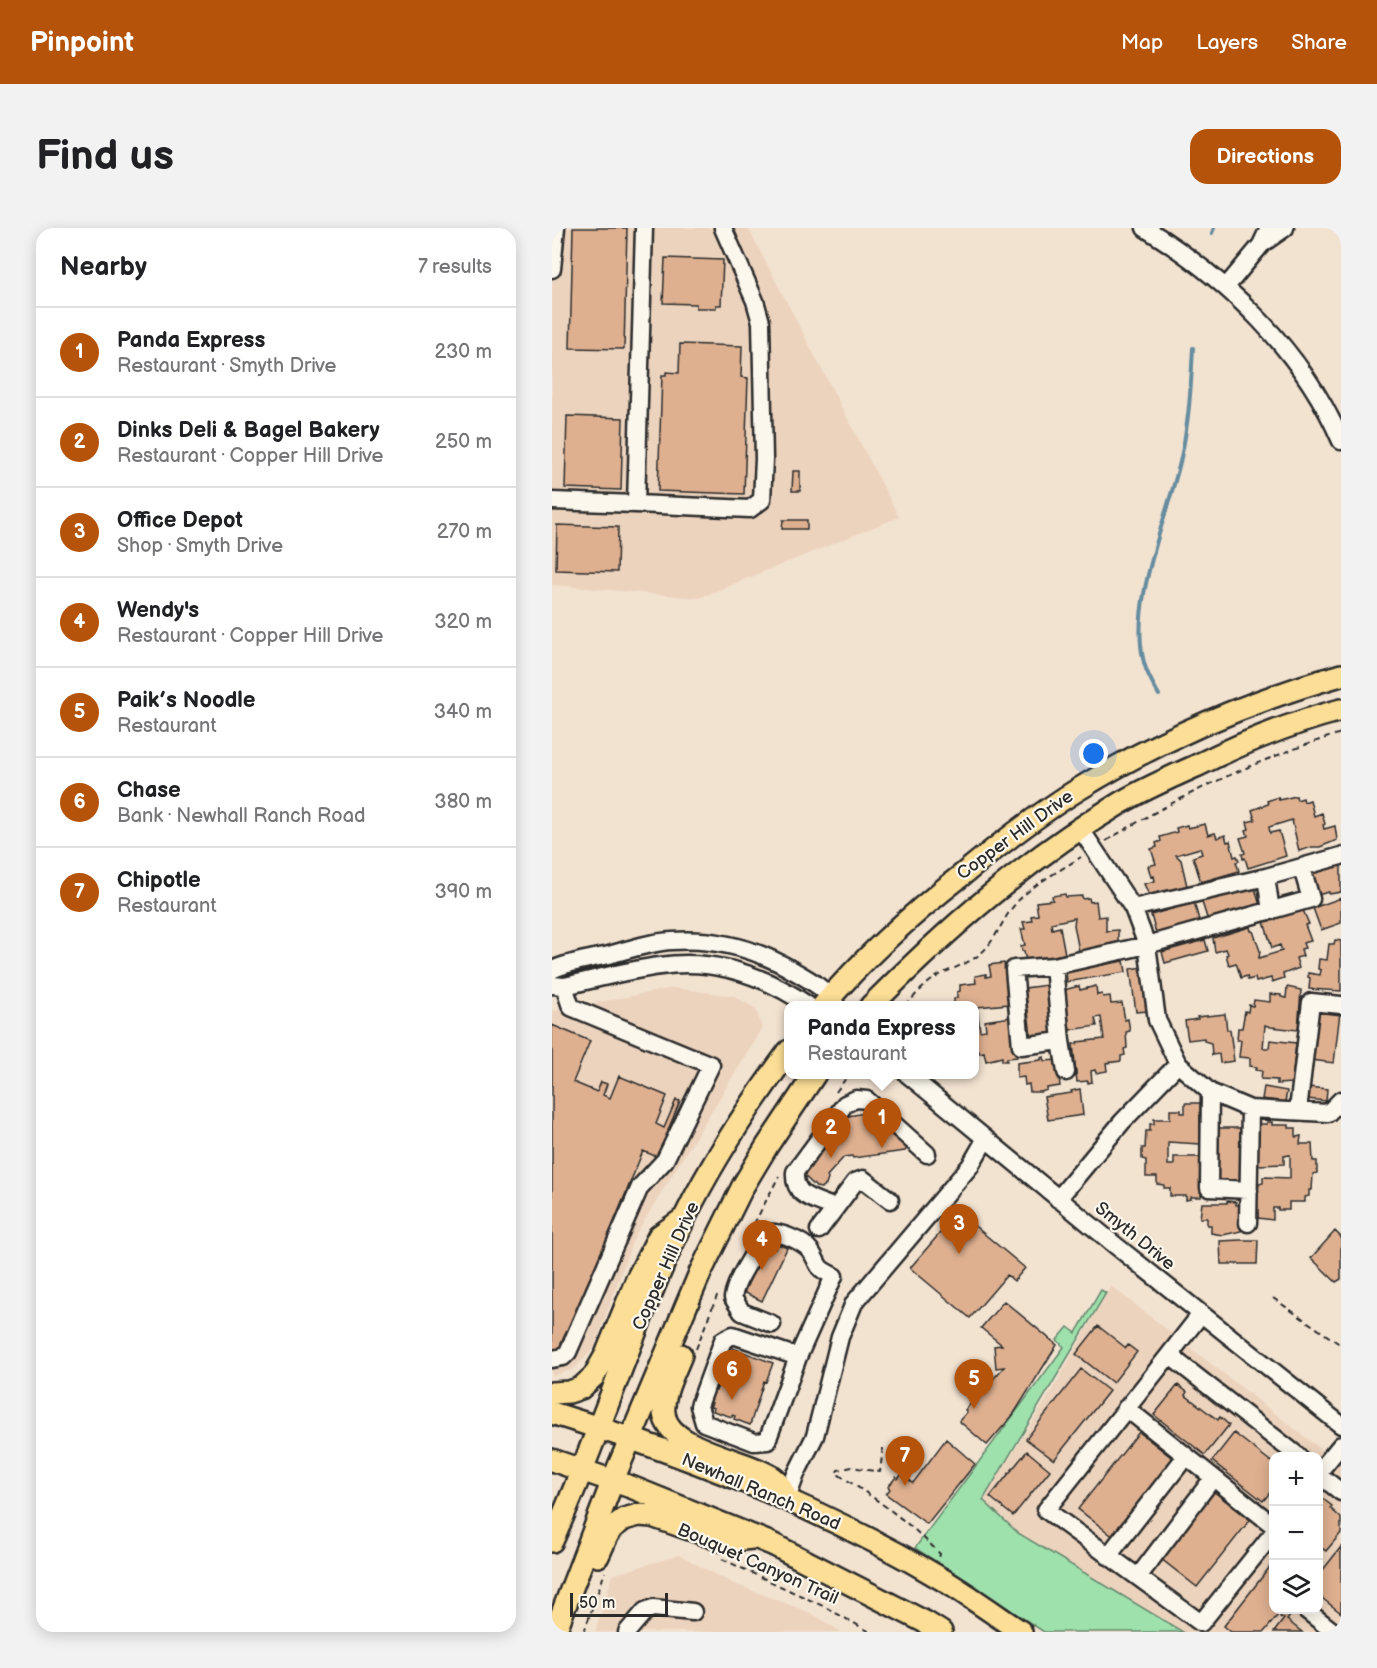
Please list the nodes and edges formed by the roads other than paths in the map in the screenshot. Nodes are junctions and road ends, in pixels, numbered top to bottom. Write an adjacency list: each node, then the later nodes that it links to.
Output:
1 (556, 228): 8 (street)
2 (644, 228): 12 (street)
3 (723, 228): 12 (street)
4 (1145, 228): 9 (street)
5 (1269, 228): 7 (street)
6 (1285, 228): 7 (street)
7 (1261, 245): 9 (street)
8 (552, 269)
9 (1226, 286): 10 (street)
10 (1341, 441)
11 (552, 501): 12 (street)
12 (636, 504)
13 (1341, 675): 27 (main road, Copper Hill Drive)
14 (1341, 710): 15 (main road, Copper Hill Drive)
15 (1080, 828): 19 (street); 28 (main road, Copper Hill Drive)
16 (1341, 856): 17 (street)
17 (1302, 868): 18 (street); 20 (street)
18 (1266, 877): 19 (street); 20 (street)
19 (1133, 908): 21 (street)
20 (1271, 911): 21 (street)
21 (1147, 945): 22 (street); 32 (street)
22 (1054, 966): 30 (street); 30 (street)
23 (552, 970): 26 (street)
24 (558, 986): 25 (street); 54 (street)
25 (801, 1001)
26 (829, 1001)
27 (831, 1001)
28 (875, 1001)
29 (1341, 1005): 39 (street)
30 (1061, 1041): 33 (street)
31 (784, 1058): 46 (main road, Copper Hill Drive)
32 (1178, 1064): 36 (street); 43 (street)
33 (1066, 1072)
34 (812, 1079): 49 (main road, Copper Hill Drive)
35 (914, 1079): 40 (street, Smyth Drive)
36 (1210, 1092): 38 (street); 42 (street)
37 (1341, 1100): 39 (street)
38 (1250, 1109): 39 (street); 42 (street)
39 (1298, 1110)
40 (986, 1140): 43 (street, Smyth Drive); 71 (street)
41 (927, 1154): 45 (street)
42 (1249, 1190): 47 (street)
43 (1058, 1199): 50 (street, Smyth Drive)
44 (890, 1200): 45 (street)
45 (835, 1208): 48 (street)
46 (686, 1217): 55 (main road); 59 (main road, Copper Hill Drive)
47 (1248, 1223)
48 (819, 1230)
49 (699, 1273): 60 (main road, Copper Hill Drive); 71 (main road)
50 (1201, 1314): 52 (street); 58 (street, Smyth Drive)
51 (772, 1324): 53 (street)
52 (1169, 1355): 56 (street); 62 (street)
53 (798, 1357): 53 (street)
54 (552, 1359)
55 (552, 1393)
56 (1126, 1408): 63 (street); 76 (street)
57 (552, 1413): 59 (main road, Newhall Ranch Road)
58 (1341, 1425)
59 (599, 1428): 60 (main road, Newhall Ranch Road); 65 (main road, Copper Hill Drive)
60 (631, 1439): 69 (main road, Copper Hill Drive); 71 (main road, Newhall Ranch Road)
61 (1341, 1445): 66 (street)
62 (1293, 1452)
63 (1186, 1456): 68 (street); 76 (street)
64 (552, 1460): 65 (main road)
65 (583, 1469): 69 (main road); 75 (main road, Copper Hill Drive)
66 (1323, 1469)
67 (1323, 1477): 70 (street)
68 (1213, 1478): 72 (street); 77 (street)
69 (613, 1480): 73 (main road); 80 (main road, Copper Hill Drive)
70 (1341, 1492)
71 (787, 1499): 84 (main road, Newhall Ranch Road)
72 (1269, 1522)
73 (756, 1538): 81 (main road); 83 (main road)
74 (1269, 1538): 77 (street)
75 (552, 1541)
76 (1108, 1556): 77 (street)
77 (1138, 1577)
78 (693, 1612): 82 (street)
79 (1311, 1614): 85 (street)
80 (555, 1632)
81 (570, 1632)
82 (627, 1632)
83 (940, 1632)
84 (1021, 1632)
85 (1334, 1632)

